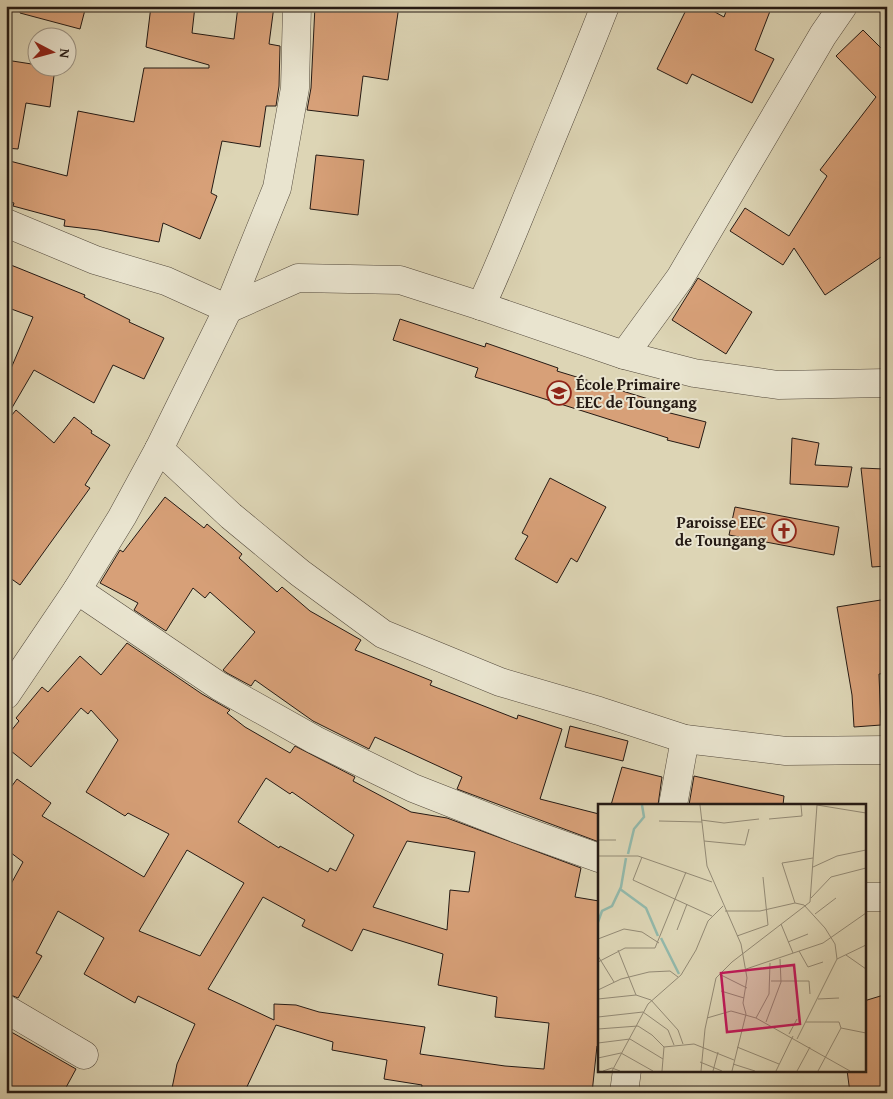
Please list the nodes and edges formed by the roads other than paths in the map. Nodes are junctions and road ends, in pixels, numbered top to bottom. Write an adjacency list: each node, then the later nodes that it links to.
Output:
1 (297, 6): 6 (street)
2 (605, 6): 5 (street)
3 (843, 6): 7 (street)
4 (6, 223): 6 (street)
5 (481, 306): 6 (street); 7 (street)
6 (228, 309): 9 (street)
7 (624, 355): 8 (street)
8 (887, 383)
9 (159, 449): 10 (street); 12 (street)
10 (77, 590): 11 (street); 15 (street)
11 (6, 695)
12 (685, 739): 13 (street); 14 (street)
13 (887, 750)
14 (673, 804)
15 (598, 858)
16 (866, 897): 17 (street)
17 (887, 897)
18 (6, 1009): 19 (street)
19 (84, 1055)
20 (627, 1072): 21 (street)
21 (624, 1093)

